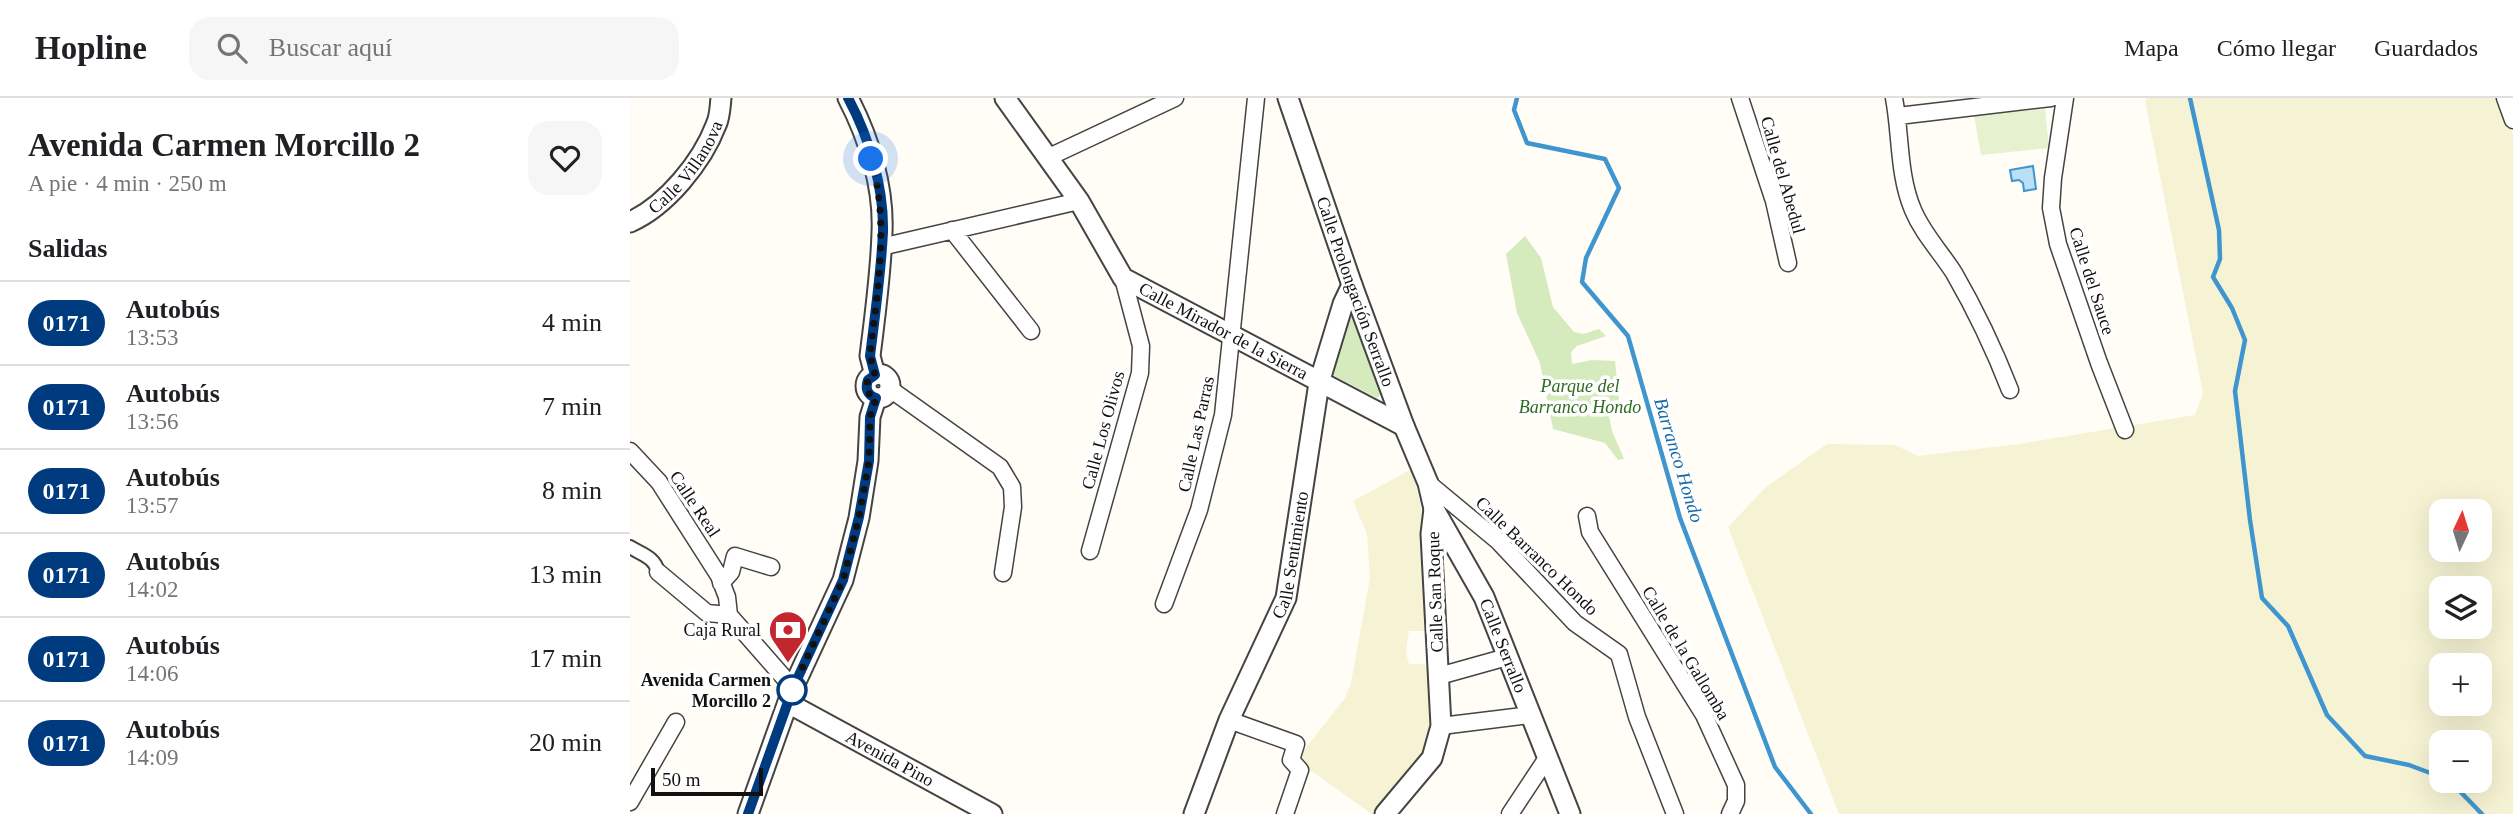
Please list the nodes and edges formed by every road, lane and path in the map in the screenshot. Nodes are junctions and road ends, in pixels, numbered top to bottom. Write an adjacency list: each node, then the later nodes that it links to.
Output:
1 (721, 98): 16 (street, Calle Villanova)
2 (848, 98): 18 (street)
3 (1005, 98): 14 (street, Calle Mirador de la Sierra)
4 (1175, 98): 14 (street)
5 (1256, 98): 23 (street, Calle Las Parras)
6 (1288, 98): 21 (street, Calle Prolongación Serrallo)
7 (1740, 98): 19 (street, Calle del Abedul)
8 (1894, 98): 12 (street)
9 (2051, 98): 12 (street)
10 (2064, 98): 28 (street, Calle del Sauce)
11 (2505, 98): 13 (street)
12 (1898, 116): 25 (street)
13 (2513, 120)
14 (1049, 157): 15 (street, Calle Mirador de la Sierra)
15 (1079, 201): 17 (street); 20 (street, Calle Mirador de la Sierra)
16 (630, 222)
17 (952, 230): 18 (street); 22 (street)
18 (881, 247): 26 (street)
19 (1788, 263)
20 (1123, 278): 23 (street, Calle Mirador de la Sierra); 34 (street, Calle Los Olivos)
21 (1352, 285): 24 (street, Calle Sentimiento); 27 (street, Calle Prolongación Serrallo)
22 (1031, 331)
23 (1233, 336): 24 (street, Calle Mirador de la Sierra); 39 (street, Calle Las Parras)
24 (1319, 383): 27 (street, Calle Mirador de la Sierra); 45 (street, Calle Sentimiento)
25 (2010, 390)
26 (883, 394): 37 (street); 43 (street)
27 (1404, 426): 30 (street, Calle Prolongación Serrallo)
28 (2125, 430)
29 (630, 451): 38 (street, Calle Real)
30 (1428, 483): 31 (street, Calle Serrallo); 57 (street, Calle Barranco Hondo)
31 (1434, 509): 41 (street, Calle Serrallo); 42 (street, Calle San Roque)
32 (1587, 516): 58 (street, Calle de la Gallomba)
33 (630, 547): 36 (street)
34 (1090, 551)
35 (771, 568): 38 (street)
36 (658, 572): 40 (street)
37 (1003, 573)
38 (721, 583): 40 (street, Calle Real)
39 (1164, 604)
40 (729, 615): 43 (street, Calle Real)
41 (1507, 657): 42 (street, Calle San Roque); 44 (street, Calle Serrallo)
42 (1438, 676): 47 (street, Calle San Roque)
43 (790, 695): 50 (street); 51 (street, Avenida Pino)
44 (1530, 715): 47 (street); 48 (street, Calle Serrallo)
45 (1229, 720): 52 (street, Calle Sentimiento); 53 (street)
46 (677, 722): 49 (street)
47 (1441, 726): 54 (street, Calle San Roque)
48 (1547, 758): 55 (street); 56 (street, Calle Serrallo)
49 (630, 802)
50 (748, 814)
51 (992, 814)
52 (1194, 814)
53 (1285, 814)
54 (1385, 814)
55 (1510, 814)
56 (1570, 814)
57 (1675, 814)
58 (1730, 814)

